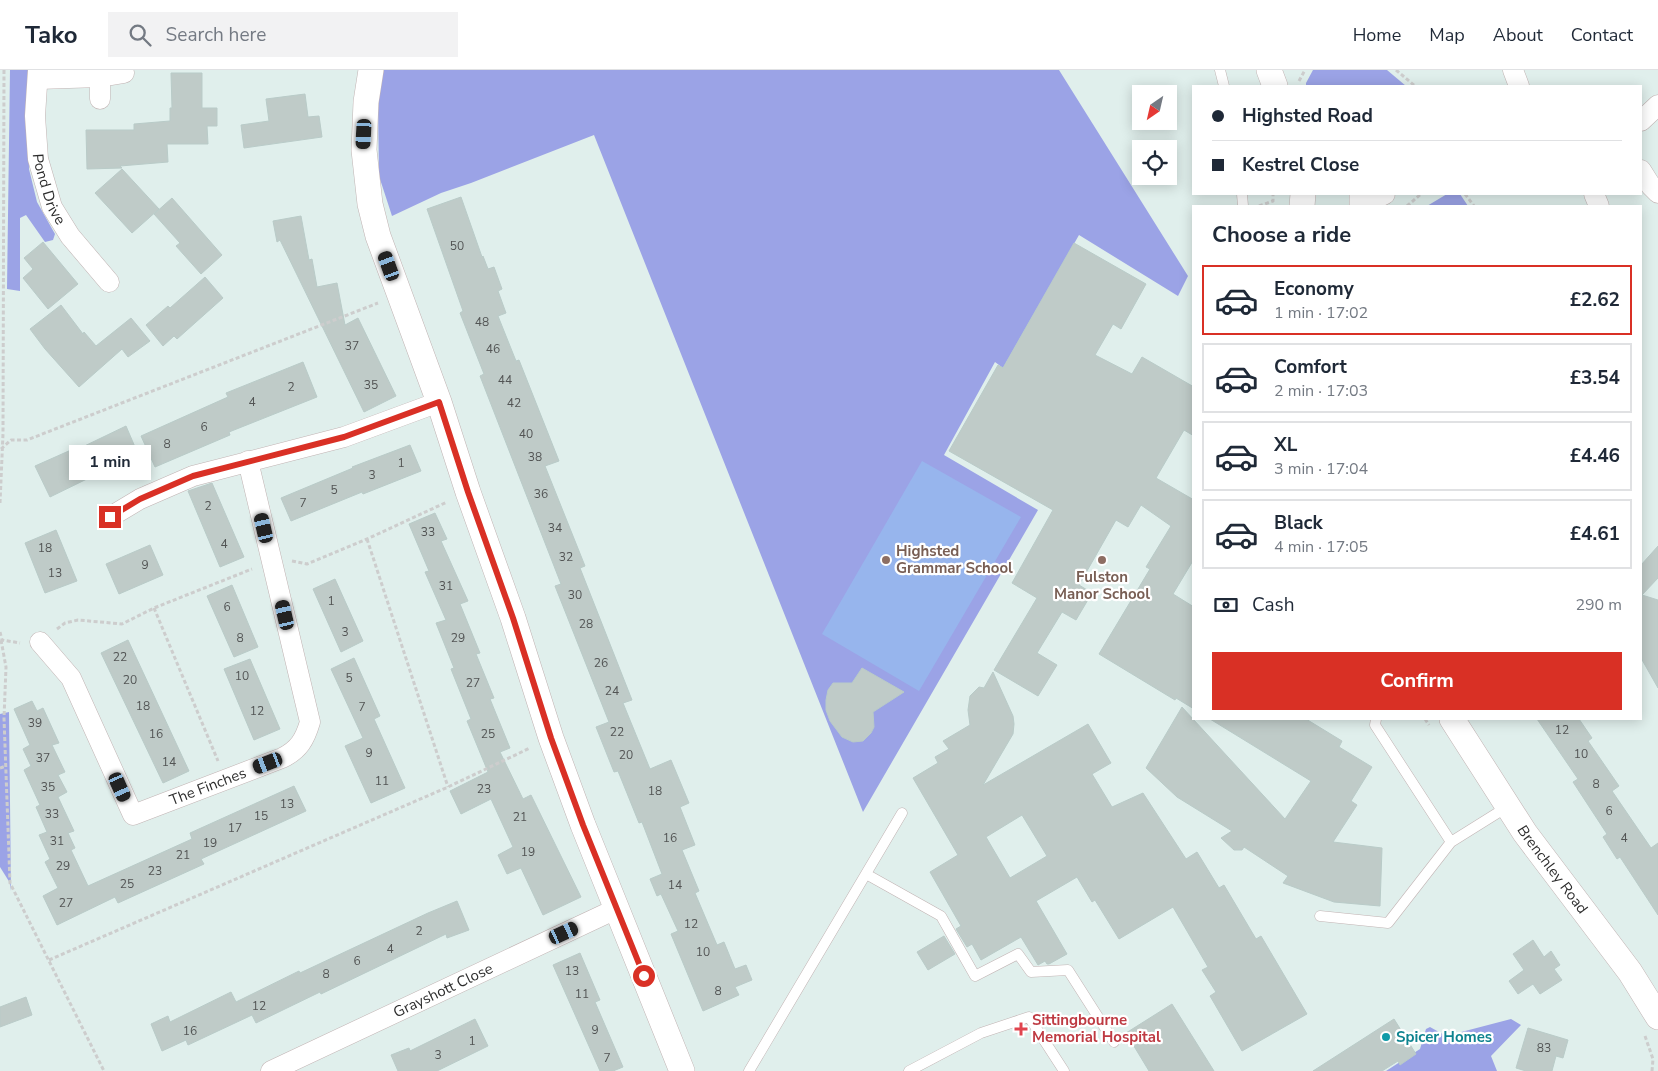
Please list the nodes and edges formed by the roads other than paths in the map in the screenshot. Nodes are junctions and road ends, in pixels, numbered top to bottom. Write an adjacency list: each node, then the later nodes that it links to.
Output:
1 (371, 70): 19 (street)
2 (1220, 70): 8 (lane)
3 (1269, 70): 9 (street)
4 (1513, 70): 10 (street)
5 (124, 73): 7 (street, Pond Drive)
6 (38, 74): 7 (street, Pond Drive); 18 (street, Pond Drive)
7 (100, 77): 11 (street)
8 (1224, 85)
9 (1275, 85)
10 (1519, 85)
11 (100, 99)
12 (1658, 104): 13 (street)
13 (1642, 120)
14 (1642, 172): 15 (street)
15 (1658, 193)
16 (1382, 195): 17 (street)
17 (1362, 202)
18 (109, 282)
19 (439, 402): 20 (street); 29 (street)
20 (248, 461): 21 (street); 22 (street, The Finches)
21 (110, 517)
22 (40, 642)
23 (1376, 720): 27 (lane)
24 (1453, 720): 25 (street, Brenchley Road)
25 (1508, 806): 27 (lane); 31 (street, Brenchley Road)
26 (902, 813): 28 (lane)
27 (1451, 842): 30 (lane)
28 (866, 874): 32 (lane); 35 (lane)
29 (616, 909): 33 (street, Grayshott Close); 34 (street)
30 (1320, 916)
31 (1650, 1024)
32 (1114, 1042)
33 (271, 1071)
34 (682, 1071)
35 (749, 1071)
36 (909, 1071): 37 (lane)
37 (1064, 1071)

